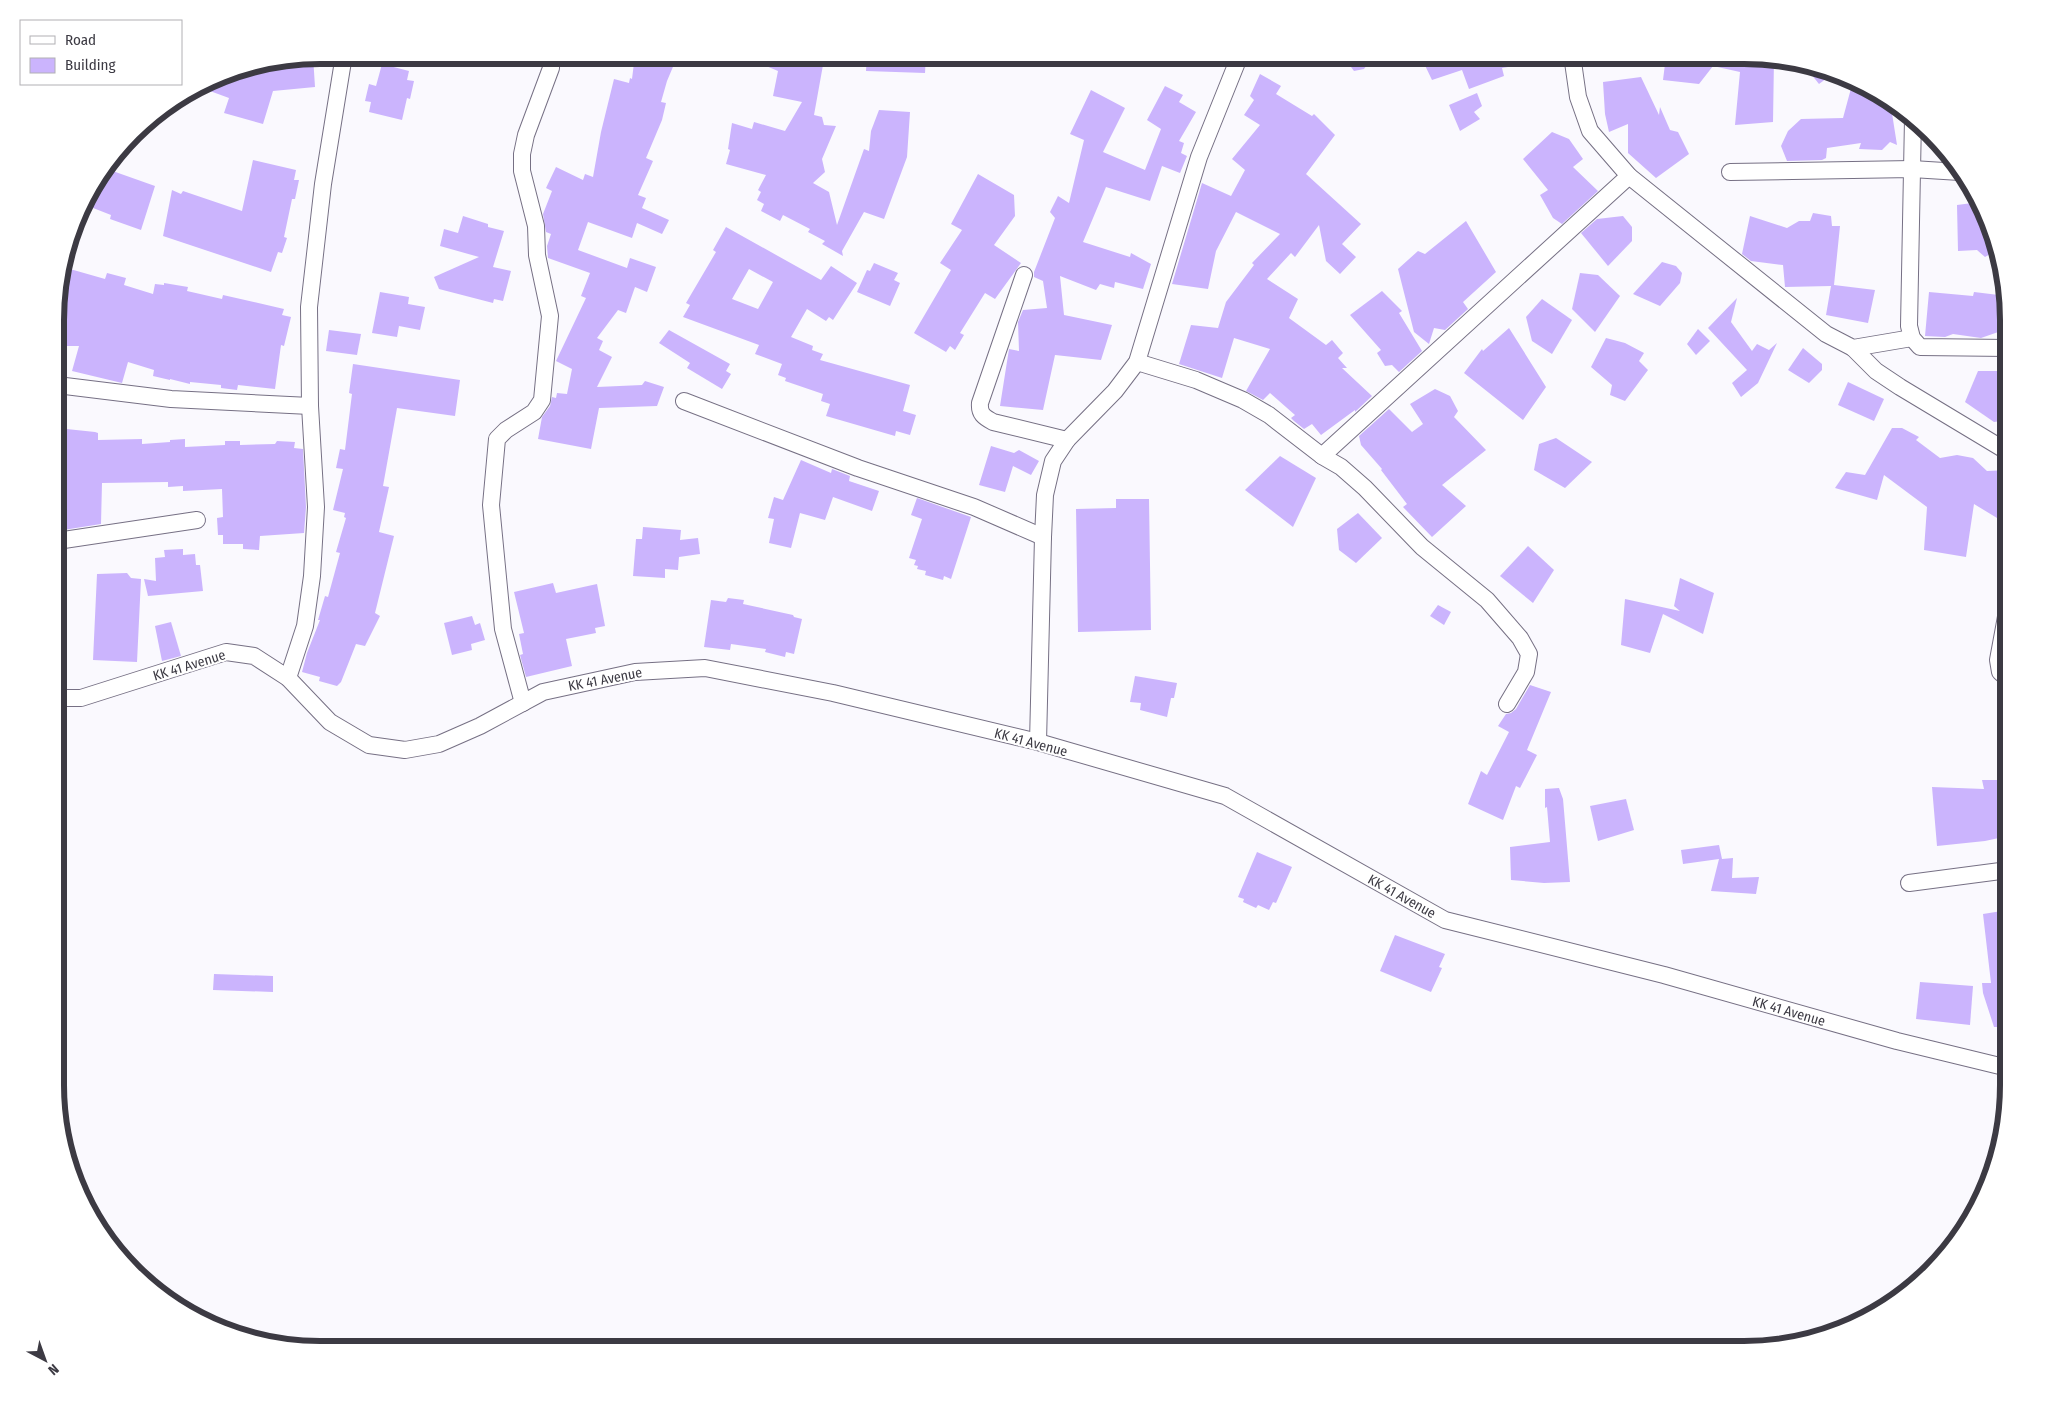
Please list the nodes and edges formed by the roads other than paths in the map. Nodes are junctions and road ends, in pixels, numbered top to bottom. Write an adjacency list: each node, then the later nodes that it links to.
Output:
1 (343, 64): 17 (street)
2 (551, 64): 28 (street)
3 (1236, 64): 14 (street)
4 (1573, 64): 9 (street)
5 (1913, 127): 6 (street)
6 (1912, 169): 7 (street); 8 (street); 11 (street)
7 (1730, 172)
8 (1953, 172)
9 (1629, 176): 12 (street); 20 (street)
10 (1024, 275): 18 (street)
11 (1912, 338): 12 (street); 13 (street)
12 (1853, 348): 19 (street)
13 (2000, 348)
14 (1137, 362): 18 (street); 20 (street)
15 (64, 386): 17 (street)
16 (684, 401): 22 (street)
17 (310, 406): 26 (street)
18 (1067, 440): 22 (street)
19 (2000, 447)
20 (1322, 456): 29 (street)
21 (197, 520): 23 (street)
22 (1043, 537): 30 (street)
23 (64, 540)
24 (2000, 649): 25 (street)
25 (2000, 672)
26 (288, 678): 27 (street, KK 41 Avenue); 28 (street, KK 41 Avenue)
27 (64, 698)
28 (523, 703): 30 (street, KK 41 Avenue)
29 (1506, 704)
30 (1038, 742): 33 (street, KK 41 Avenue)
31 (2000, 871): 32 (street)
32 (1909, 882)
33 (2000, 1066)

